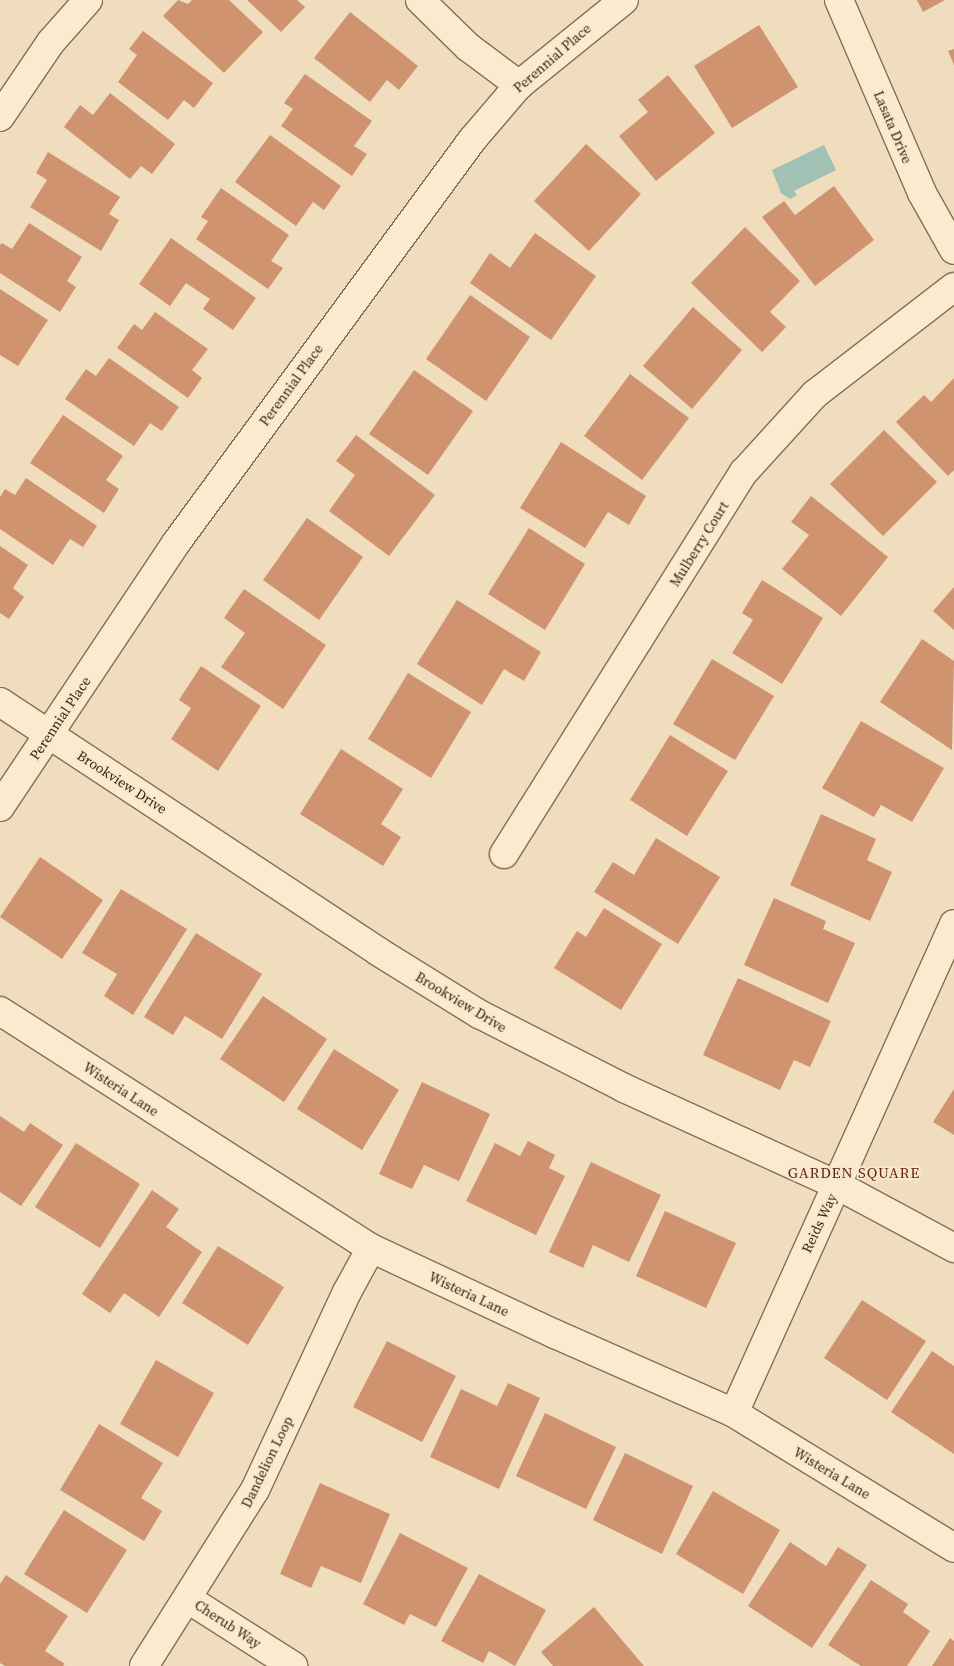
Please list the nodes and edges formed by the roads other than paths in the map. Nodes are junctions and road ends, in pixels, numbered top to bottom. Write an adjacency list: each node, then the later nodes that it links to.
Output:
1 (88, 0): 6 (street)
2 (420, 0): 5 (street)
3 (624, 0): 5 (street, Perennial Place)
4 (839, 0): 7 (street, Lasata Drive)
5 (518, 85): 10 (street, Perennial Place)
6 (0, 117)
7 (954, 250)
8 (954, 287): 12 (street, Mulberry Court)
9 (0, 702): 10 (street, Brookview Drive)
10 (48, 734): 11 (street, Perennial Place); 16 (street, Brookview Drive)
11 (0, 807)
12 (504, 854)
13 (954, 924): 14 (street, Reids Way)
14 (944, 968): 16 (street, Reids Way)
15 (0, 1011): 17 (street, Wisteria Lane)
16 (837, 1185): 18 (street, Brookview Drive); 19 (street, Reids Way)
17 (371, 1248): 19 (street, Wisteria Lane); 21 (street, Dandelion Loop)
18 (954, 1248)
19 (734, 1413): 20 (street, Wisteria Lane)
20 (954, 1548)
21 (188, 1599): 22 (street, Dandelion Loop); 23 (street, Cherub Way)
22 (144, 1666)
23 (293, 1666)

